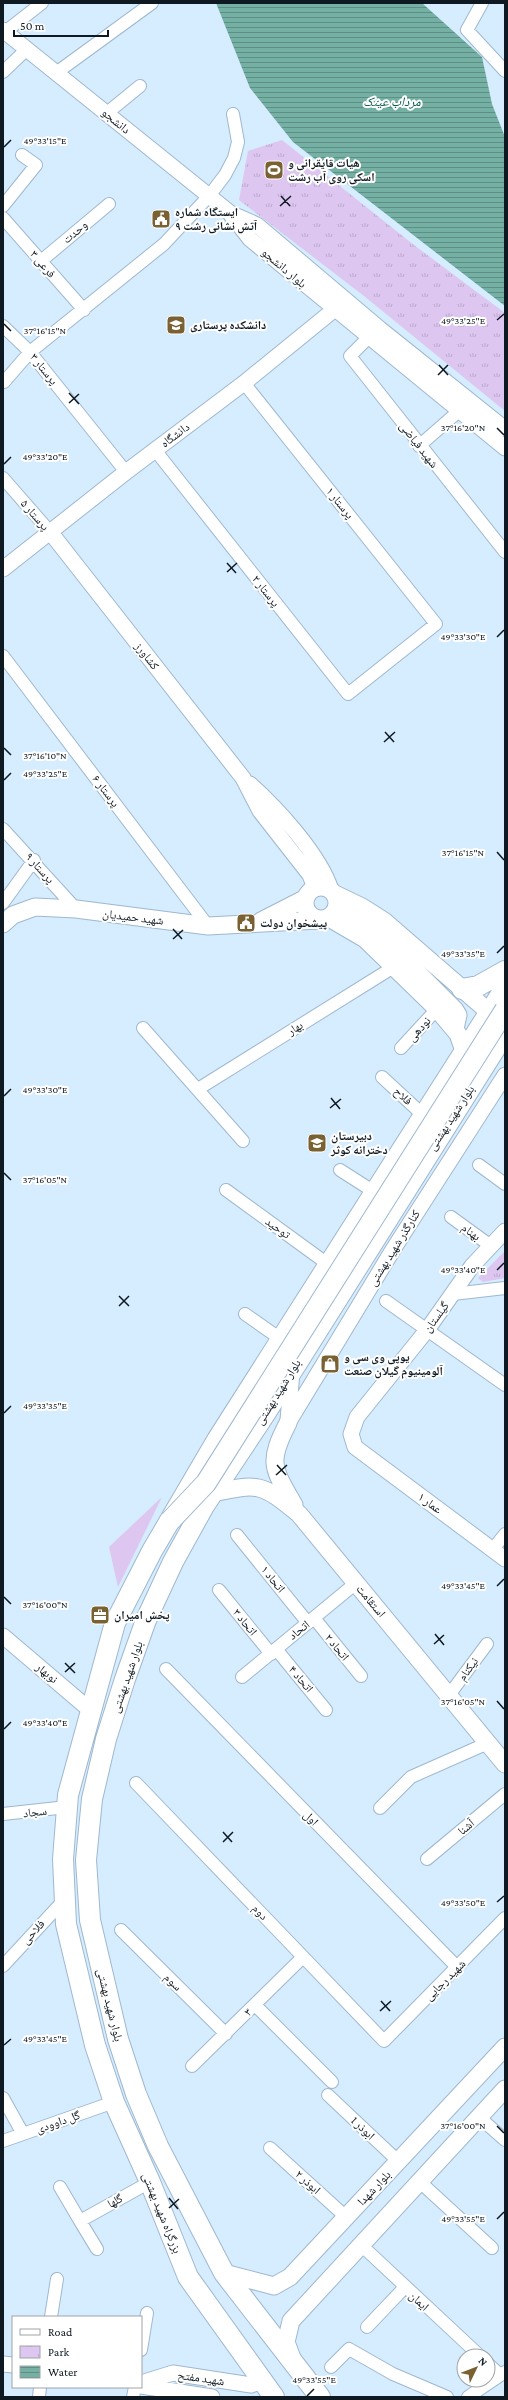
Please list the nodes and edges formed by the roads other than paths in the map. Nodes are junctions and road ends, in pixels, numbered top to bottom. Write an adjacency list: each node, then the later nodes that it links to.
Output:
1 (42, 3): 4 (street)
2 (152, 3): 8 (street)
3 (482, 3): 6 (street)
4 (4, 31): 5 (street, دانشجو)
5 (27, 49): 7 (street); 8 (street, دانشجو)
6 (505, 71)
7 (3, 72)
8 (56, 73): 10 (street, دانشجو)
9 (140, 86): 10 (street)
10 (107, 113): 13 (street, دانشجو)
11 (233, 114): 13 (street)
12 (22, 155): 15 (street)
13 (209, 196): 16 (street, دانشجو); 20 (street)
14 (109, 204): 18 (street, وحدت)
15 (3, 206)
16 (229, 212): 19 (street, بلوار دانشجو); 21 (street, بلوار دانشجو)
17 (3, 218): 18 (street, فرعی ۳)
18 (41, 261): 20 (street, فرعی ۳)
19 (346, 300): 21 (street, دانشگاه); 27 (street, بلوار دانشجو)
20 (84, 310): 24 (street)
21 (334, 310): 23 (street, بلوار دانشجو); 26 (street, دانشگاه)
22 (3, 326): 24 (street, پرستار ۳)
23 (368, 338): 28 (street, بلوار دانشجو); 30 (street, شهید فیاضی)
24 (30, 352): 25 (street); 33 (street, پرستار ۳)
25 (4, 382)
26 (244, 383): 32 (street, دانشگاه); 39 (street, پرستار ۱)
27 (469, 398): 28 (street); 29 (street, بلوار دانشجو)
28 (458, 411): 30 (street); 31 (street, بلوار دانشجو)
29 (505, 428)
30 (419, 446): 36 (street, شهید فیاضی)
31 (505, 448)
32 (155, 450): 33 (street, دانشگاه); 39 (street, پرستار ۲)
33 (126, 472): 35 (street, دانشگاه)
34 (4, 482): 35 (street, پرستار ۵)
35 (51, 533): 37 (street, دانشگاه); 42 (street, کشاورز)
36 (505, 552)
37 (3, 569)
38 (3, 656): 46 (street, پرستار ۶)
39 (348, 694)
40 (3, 829): 41 (street, پرستار ۹)
41 (34, 860): 43 (street, پرستار ۹); 44 (street)
42 (324, 902): 45 (main road, شهید حمیدیان); 45 (main road, شهید حمیدیان); 48 (main road); 51 (main road, شهید حمیدیان); 55 (main road)
43 (76, 909): 44 (main road, شهید حمیدیان); 46 (main road, شهید حمیدیان)
44 (6, 914): 47 (main road)
45 (255, 924): 46 (main road, شهید حمیدیان)
46 (208, 926)
47 (3, 939)
48 (392, 968): 52 (main road); 61 (street, بهار)
49 (505, 971): 51 (highway)
50 (505, 988): 53 (highway, بلوار شهید بهشتی)
51 (462, 989): 53 (main road, شهید حمیدیان)
52 (437, 1009): 55 (main road); 57 (street, نودهی)
53 (500, 1015): 58 (highway, بلوار شهید بهشتی); 90 (highway, bridge)
54 (143, 1028): 61 (street)
55 (455, 1029): 58 (main road)
56 (505, 1033): 71 (highway, بلوار شهید بهشتی)
57 (401, 1048)
58 (464, 1051): 62 (highway, بلوار شهید بهشتی)
59 (382, 1076): 62 (street, فلاح)
60 (505, 1076): 78 (street, کنارگذر شهید بهشتی)
61 (198, 1088): 63 (street)
62 (423, 1115): 68 (highway, بلوار شهید بهشتی)
63 (243, 1141)
64 (479, 1165): 66 (street)
65 (340, 1170): 68 (street)
66 (505, 1184)
67 (226, 1190): 74 (street, توحید)
68 (376, 1193): 69 (highway, بلوار شهید بهشتی)
69 (360, 1217): 71 (highway); 74 (highway, بلوار شهید بهشتی)
70 (451, 1217): 73 (street, بهنام)
71 (380, 1230): 75 (highway, بلوار شهید بهشتی)
72 (505, 1231): 73 (street, گیلستان)
73 (491, 1246): 79 (street, گیلستان)
74 (334, 1258): 75 (highway); 83 (highway, بلوار شهید بهشتی)
75 (360, 1262): 76 (highway, بلوار شهید بهشتی)
76 (347, 1282): 78 (street); 84 (highway, بلوار شهید بهشتی)
77 (505, 1288): 79 (street)
78 (366, 1293): 86 (street, کنارگذر شهید بهشتی)
79 (452, 1294): 82 (street, گیلستان)
80 (386, 1301): 82 (street)
81 (245, 1314): 83 (street)
82 (427, 1330): 85 (street); 87 (street, گیلستان)
83 (282, 1340): 90 (highway, بلوار شهید بهشتی)
84 (292, 1369): 86 (street); 88 (highway, بلوار شهید بهشتی)
85 (505, 1385)
86 (288, 1423): 89 (main road)
87 (354, 1448): 93 (street, عمار ۱)
88 (212, 1493): 89 (main road, استقامت); 145 (highway, بلوار شهید بهشتی)
89 (299, 1514): 95 (main road, استقامت)
90 (170, 1521): 105 (highway, بلوار شهید بهشتی)
91 (505, 1534): 93 (street)
92 (237, 1535): 97 (street, اتحاد ۱)
93 (493, 1549): 94 (street, عمار ۱)
94 (505, 1559)
95 (356, 1584): 97 (street, اتحاد); 104 (main road, استقامت)
96 (219, 1590): 100 (street, اتحاد ۳)
97 (311, 1621): 100 (street, اتحاد); 102 (street, اتحاد ۲)
98 (3, 1636): 105 (street, نوبهار)
99 (487, 1644): 104 (street, نیکنام)
100 (273, 1652): 103 (street, اتحاد); 106 (street, اتحاد ۴)
101 (166, 1669): 120 (street, اول)
102 (361, 1676)
103 (242, 1677)
104 (449, 1695): 107 (main road, استقامت)
105 (90, 1710): 111 (highway, بلوار شهید بهشتی)
106 (326, 1710)
107 (488, 1743): 108 (main road, استقامت); 112 (street)
108 (503, 1756)
109 (136, 1783): 118 (street, دوم)
110 (505, 1794): 114 (street, آشنا)
111 (67, 1807): 113 (street, سجاد); 115 (highway, بلوار شهید بهشتی)
112 (380, 1808)
113 (3, 1814)
114 (427, 1859)
115 (65, 1899): 119 (street, فلاحی); 130 (highway, بلوار شهید بهشتی)
116 (505, 1918): 120 (street, شهید رجایی)
117 (121, 1930): 122 (street, سوم)
118 (304, 1957): 121 (street, ۳); 123 (street, دوم)
119 (3, 1966)
120 (457, 1967): 123 (street, شهید رجایی)
121 (255, 2005): 122 (street, ۳); 126 (street)
122 (226, 2034): 125 (street, ۳)
123 (384, 2041)
124 (505, 2047): 136 (main road, بلوار شهدا)
125 (192, 2066)
126 (332, 2082)
127 (505, 2090): 131 (main road)
128 (328, 2095): 136 (street, ابوذر 1)
129 (3, 2098): 132 (street)
130 (114, 2102): 132 (street, گل داوودی); 138 (highway, بزرگراه شهید بهشتی)
131 (479, 2117): 133 (street); 137 (main road)
132 (23, 2134): 134 (street, گل داوودی)
133 (505, 2140)
134 (3, 2142)
135 (270, 2148): 140 (street, ابوذر ۲)
136 (398, 2162): 140 (main road, بلوار شهدا)
137 (419, 2181): 142 (main road); 143 (street)
138 (150, 2182): 141 (street, گلها); 156 (highway, بزرگراه شهید بهشتی)
139 (60, 2187): 141 (street)
140 (346, 2217): 145 (main road, بلوار شهدا)
141 (80, 2220): 144 (street)
142 (360, 2244): 147 (street, ایمان); 153 (main road)
143 (492, 2248)
144 (97, 2249)
145 (224, 2273): 153 (highway)
146 (57, 2278): 149 (street)
147 (405, 2287): 150 (street); 152 (street, ایمان)
148 (147, 2313): 151 (street)
149 (51, 2316)
150 (367, 2326)
151 (142, 2344)
152 (471, 2348)
153 (294, 2364): 161 (highway)
154 (331, 2367): 162 (street)
155 (503, 2374): 163 (street)
156 (261, 2381): 157 (street, شهید مفتح); 160 (highway, بزرگراه شهید بهشتی)
157 (142, 2384)
158 (142, 2384): 159 (street, شهید مفتح)
159 (212, 2397)
160 (274, 2397)
161 (320, 2397)
162 (447, 2397)
163 (468, 2397)

